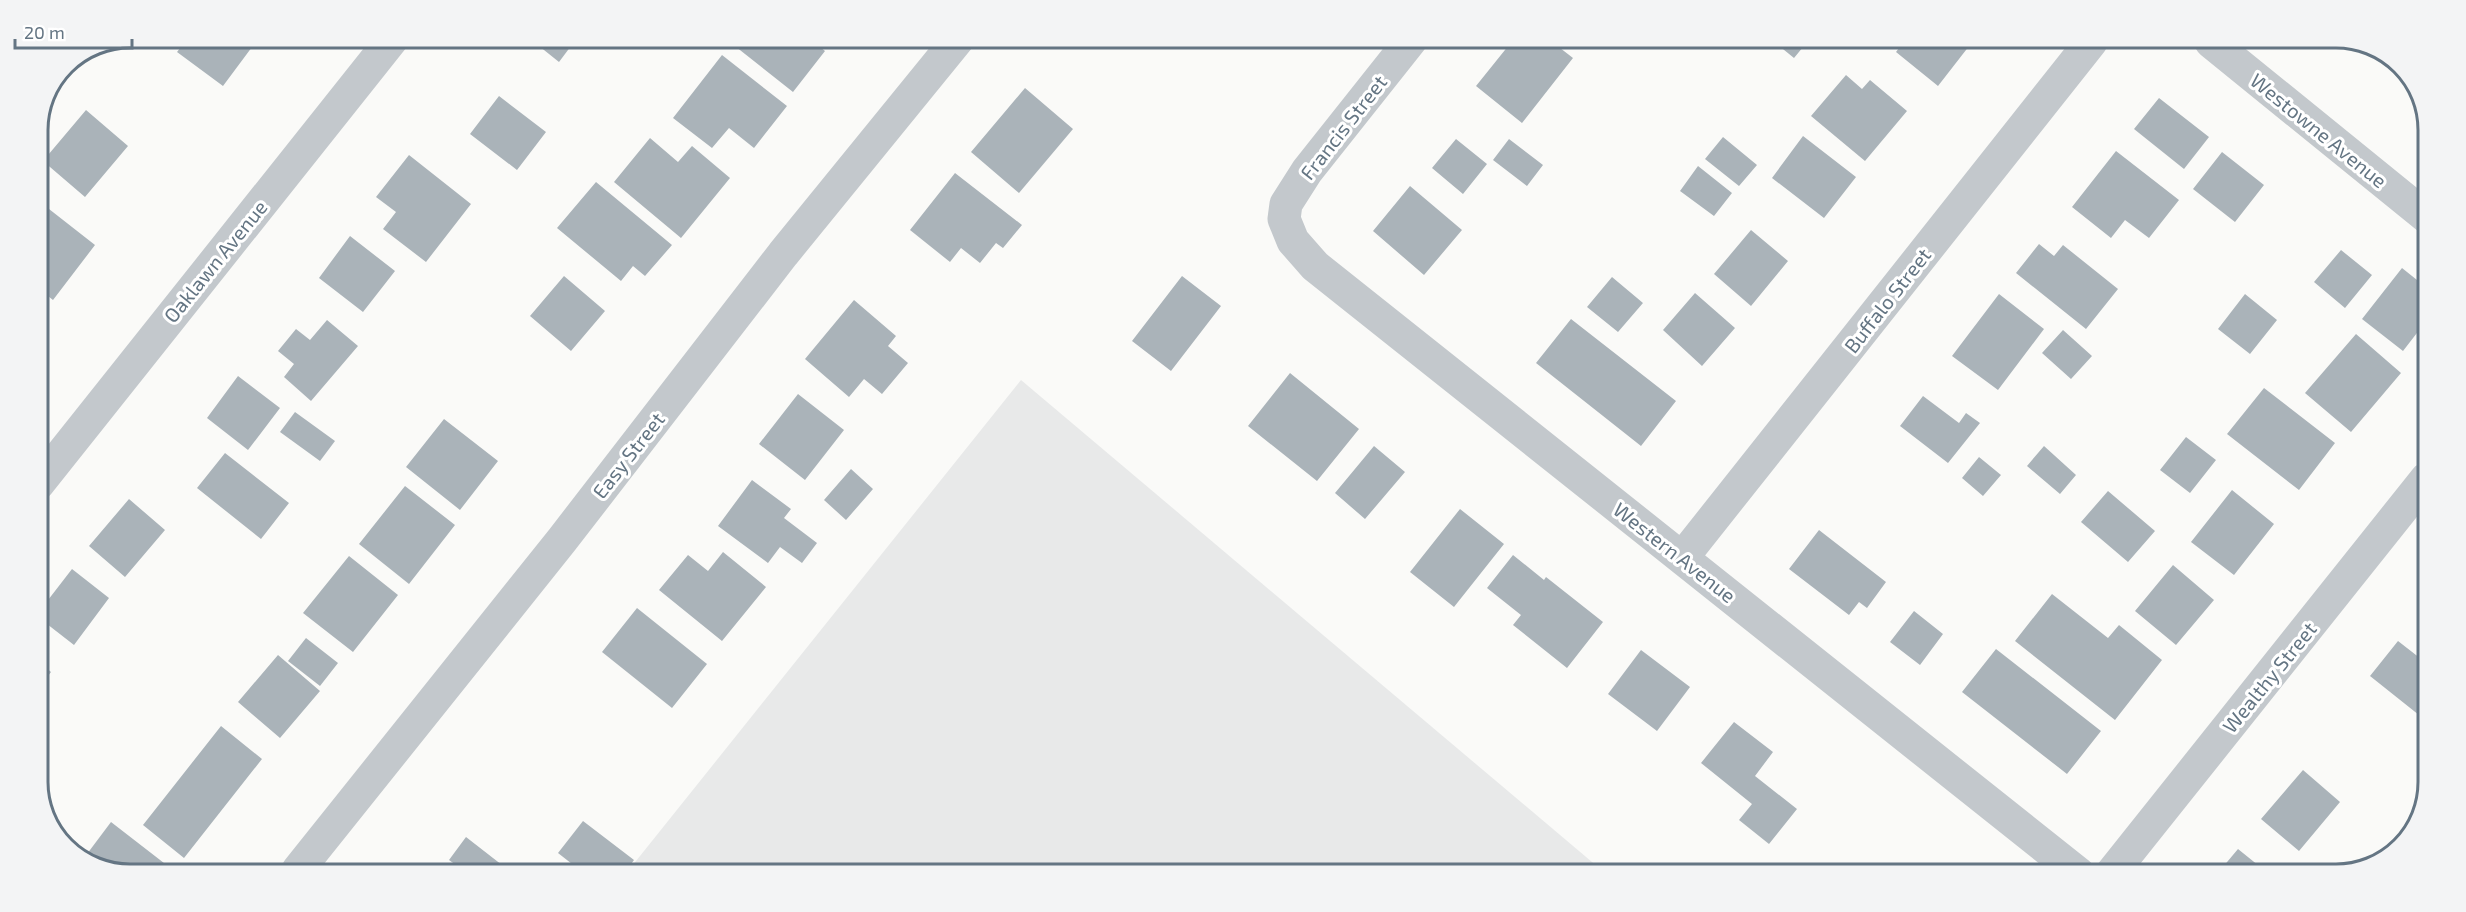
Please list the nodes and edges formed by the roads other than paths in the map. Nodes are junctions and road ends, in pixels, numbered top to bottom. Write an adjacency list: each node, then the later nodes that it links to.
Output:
1 (385, 48): 8 (street, Oaklawn Avenue)
2 (951, 48): 11 (street, Easy Street)
3 (1405, 48): 7 (street, Francis Street)
4 (2086, 48): 10 (street, Buffalo Street)
5 (2218, 48): 6 (street, Westowne Avenue)
6 (2418, 210)
7 (1284, 219): 10 (street, Western Avenue)
8 (48, 471)
9 (2418, 490): 13 (street, Wealthy Street)
10 (1682, 558): 12 (street, Western Avenue)
11 (303, 864)
12 (2066, 864)
13 (2119, 864)

